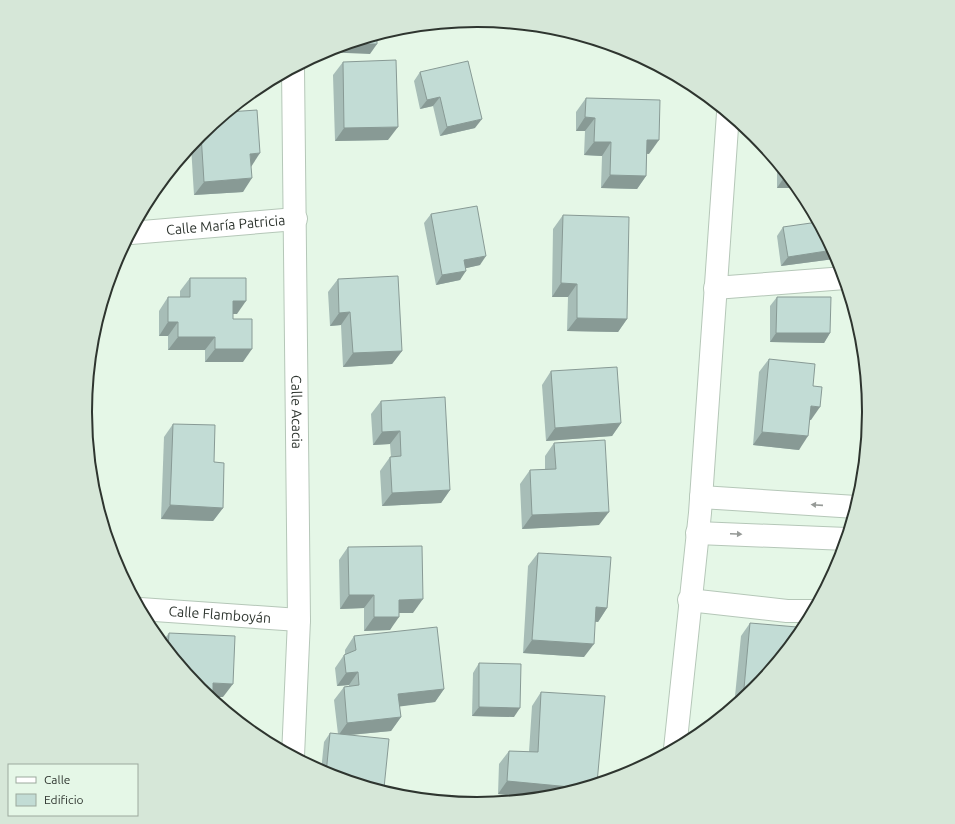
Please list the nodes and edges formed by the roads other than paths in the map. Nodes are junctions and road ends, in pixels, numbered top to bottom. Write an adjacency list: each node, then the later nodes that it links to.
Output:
1 (293, 75): 3 (street, Calle Acacia)
2 (727, 120): 6 (street)
3 (296, 219): 4 (street, Calle María Patricia); 14 (street, Calle Acacia)
4 (137, 232)
5 (838, 278): 6 (street)
6 (715, 288): 7 (street)
7 (701, 497): 8 (street, one-way to 7); 9 (street)
8 (850, 507)
9 (697, 533): 10 (street, one-way to 10); 11 (street)
10 (841, 539)
11 (689, 600): 13 (street); 15 (street)
12 (147, 610): 14 (street, Calle Flamboyán)
13 (807, 611)
14 (299, 620): 16 (street, Calle Acacia)
15 (676, 741)
16 (293, 750)

